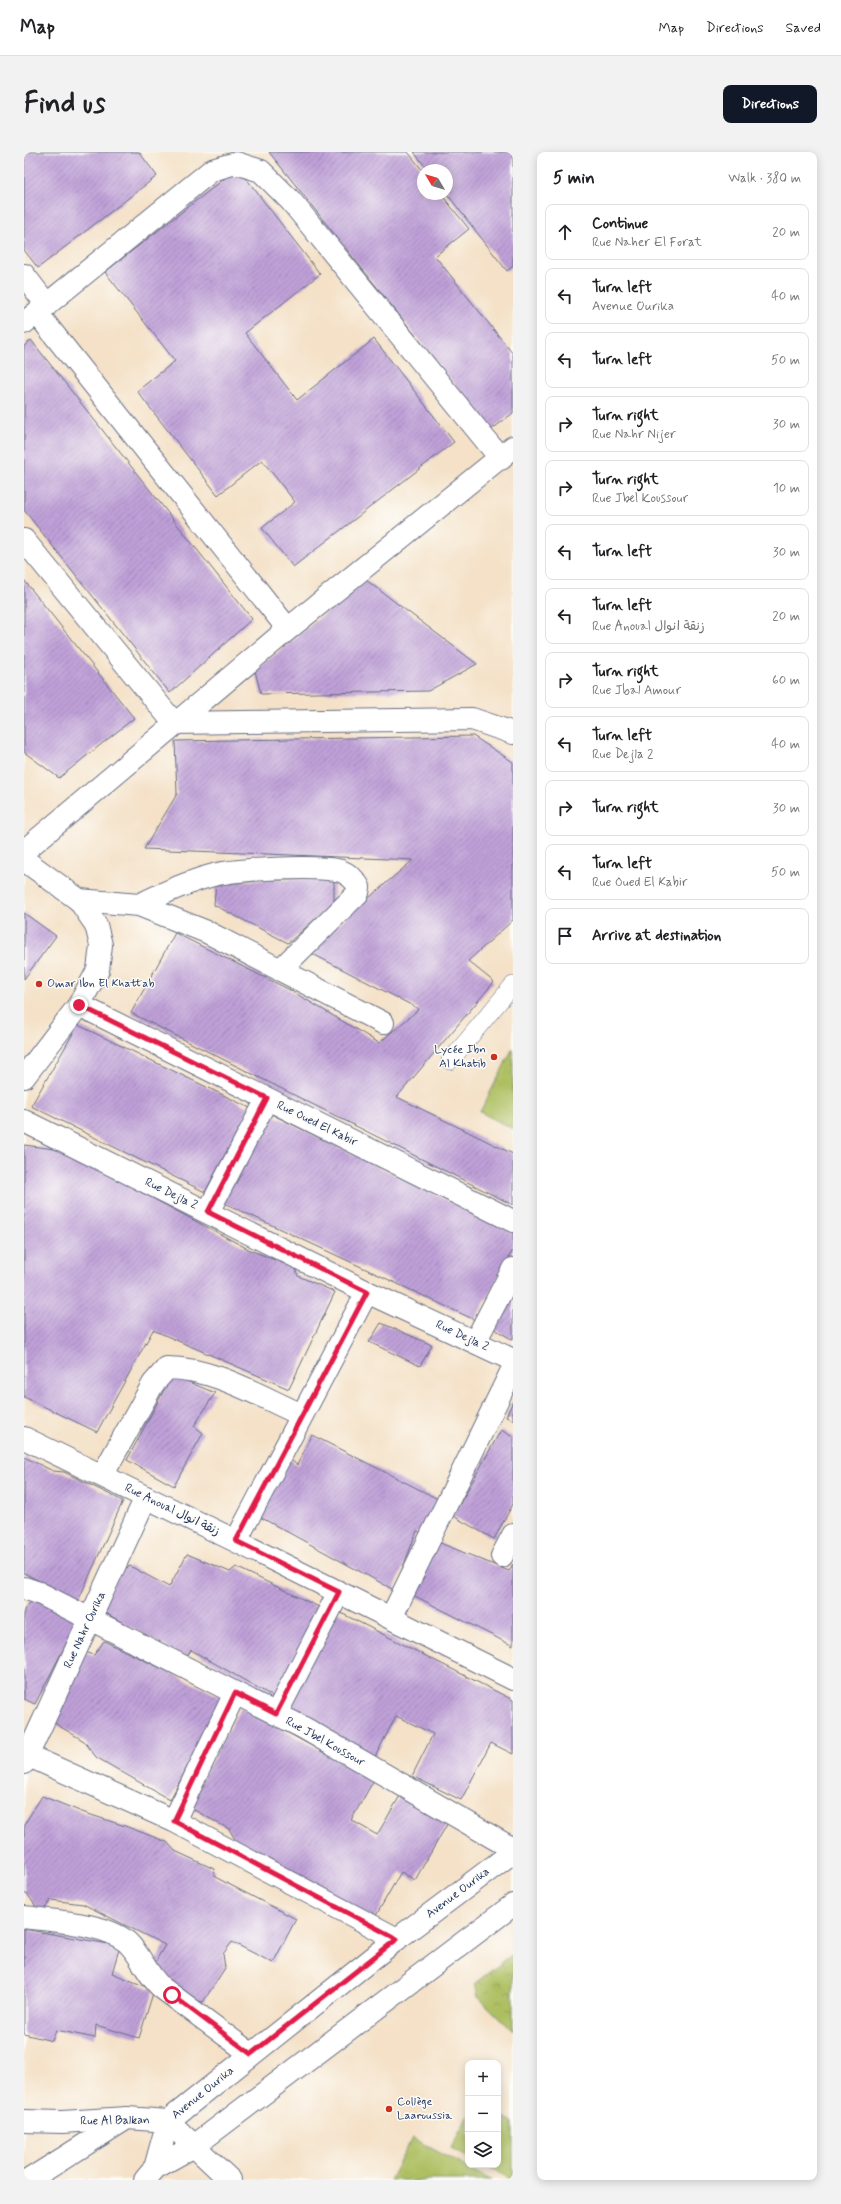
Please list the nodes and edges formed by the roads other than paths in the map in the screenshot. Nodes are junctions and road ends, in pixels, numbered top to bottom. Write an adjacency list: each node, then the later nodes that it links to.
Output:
1 (24, 275): 2 (street)
2 (36, 314): 3 (street); 5 (street)
3 (507, 453): 5 (street)
4 (24, 540): 6 (street)
5 (288, 629): 6 (street)
6 (174, 723): 7 (street); 8 (street)
7 (513, 733)
8 (24, 851)
9 (24, 860): 10 (street)
10 (79, 900): 11 (street); 14 (street)
11 (139, 905): 12 (street); 12 (street)
12 (280, 970): 15 (street)
13 (513, 985): 16 (lane)
14 (79, 1005): 17 (street); 18 (street, Rue Oued El Kabir)
15 (383, 1023)
16 (450, 1061)
17 (24, 1077)
18 (267, 1098): 20 (street); 21 (street, Rue Oued El Kabir)
19 (24, 1121): 20 (street, Rue Dejla 2)
20 (208, 1212): 23 (street, Rue Dejla 2)
21 (513, 1221)
22 (513, 1269): 24 (street)
23 (367, 1292): 24 (street, Rue Dejla 2); 27 (street)
24 (475, 1342): 25 (street, Rue Dejla 2)
25 (513, 1360)
26 (513, 1368): 36 (street)
27 (302, 1415): 29 (street); 32 (street)
28 (24, 1438): 29 (street, Rue Anoual زنقة انوال)
29 (102, 1476): 30 (street, Rue Anoual زنقة انوال)
30 (146, 1497): 32 (street, Rue Anoual زنقة انوال); 37 (street, Rue Nahr Ourika)
31 (513, 1535): 33 (street)
32 (236, 1541): 35 (street, Rue Anoual زنقة انوال)
33 (502, 1556)
34 (24, 1588): 37 (street, Rue Jbel Koussour)
35 (339, 1592): 36 (street, Rue Anoual زنقة انوال); 40 (street)
36 (391, 1618): 38 (street, Rue Anoual زنقة انوال)
37 (91, 1619): 39 (street, Rue Jbel Koussour); 41 (street, Rue Nahr Ourika)
38 (513, 1679)
39 (235, 1693): 40 (street, Rue Jbel Koussour); 42 (street)
40 (276, 1714): 43 (street, Rue Jbel Koussour)
41 (26, 1759): 42 (street)
42 (174, 1821): 46 (street)
43 (513, 1851): 46 (street, Avenue Ourika)
44 (513, 1905): 51 (street, Avenue Ourika)
45 (24, 1917): 47 (street)
46 (397, 1939): 47 (street, Avenue Ourika)
47 (251, 2054): 50 (street, Avenue Ourika)
48 (127, 2118): 49 (street, Rue Al Balkan); 50 (street, Rue Al Balkan); 53 (street)
49 (24, 2121)
50 (168, 2121): 51 (street); 52 (street, Avenue Ourika)
51 (194, 2146): 52 (street, Avenue Ourika); 54 (street)
52 (150, 2174)
53 (29, 2180)
54 (230, 2180)

